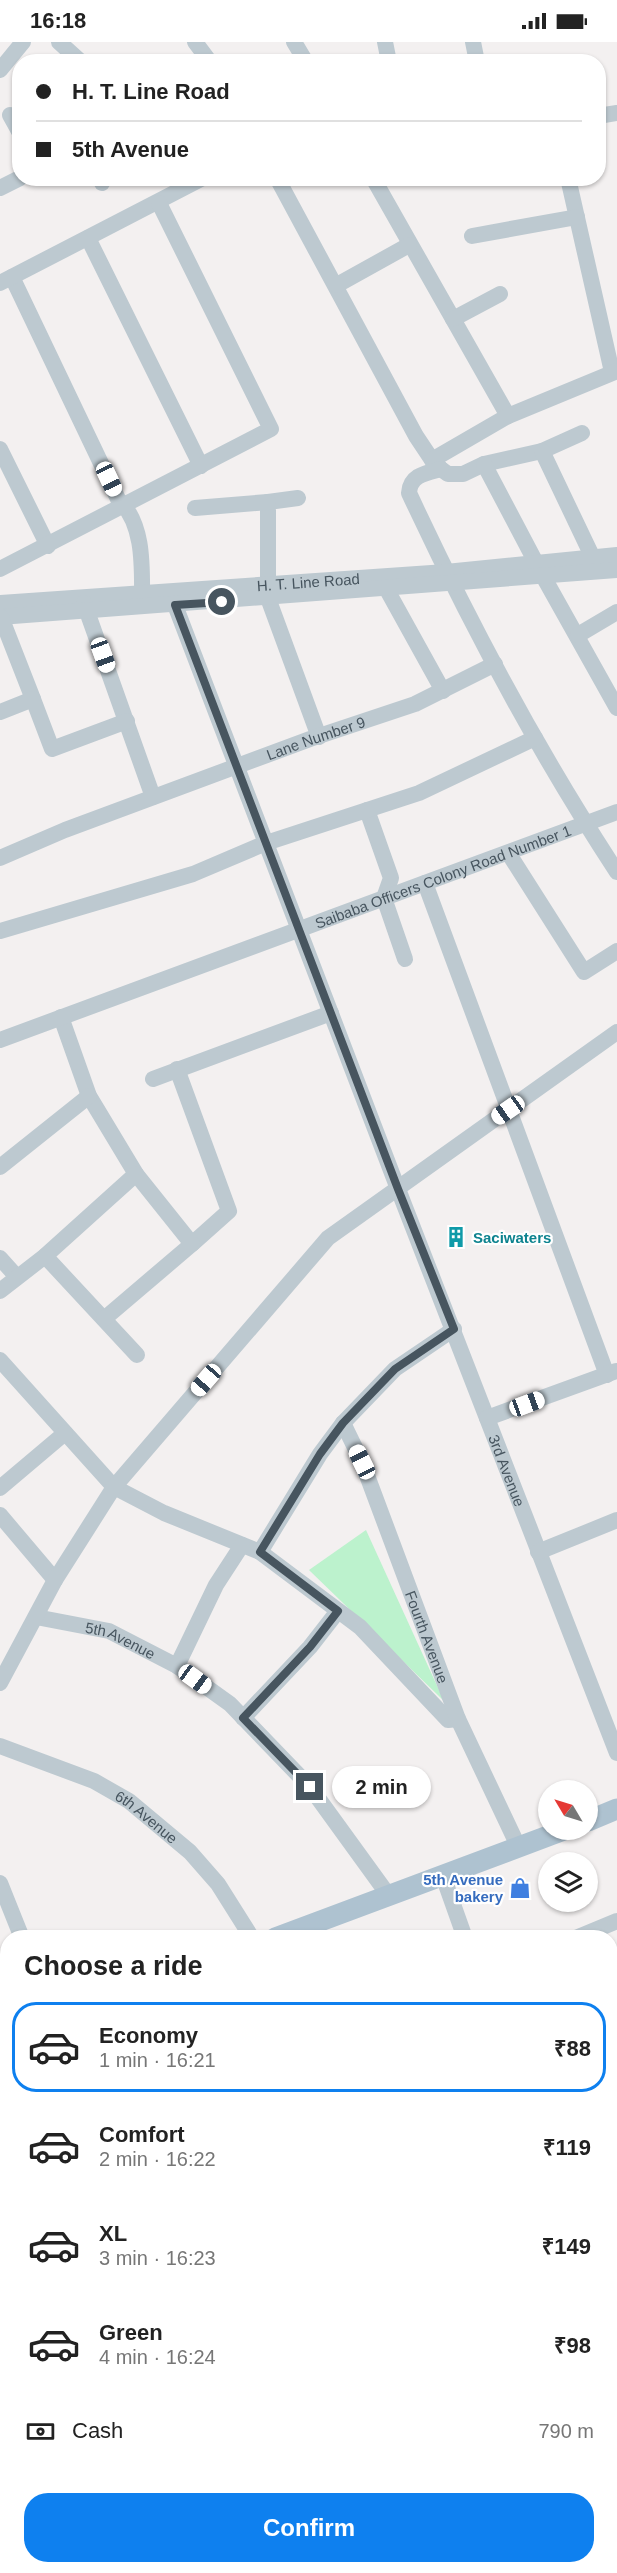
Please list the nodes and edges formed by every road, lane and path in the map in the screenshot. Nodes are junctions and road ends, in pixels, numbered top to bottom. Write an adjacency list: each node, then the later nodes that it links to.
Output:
1 (23, 42): 3 (street)
2 (59, 42): 4 (street)
3 (13, 54)
4 (72, 54)
5 (12, 55): 6 (street)
6 (0, 70)
7 (10, 115): 8 (street)
8 (12, 119)
9 (181, 186): 13 (street)
10 (281, 186): 19 (street)
11 (377, 186): 17 (street)
12 (570, 186): 14 (street)
13 (159, 203): 16 (street); 29 (street)
14 (577, 217): 15 (street); 22 (street)
15 (472, 236)
16 (88, 238): 18 (street); 29 (street)
17 (409, 245): 19 (street); 21 (street)
18 (6, 280): 32 (street)
19 (336, 285): 27 (street)
20 (500, 294): 21 (street)
21 (453, 319): 23 (street)
22 (615, 371): 23 (street)
23 (508, 416): 27 (street)
24 (582, 433): 26 (street)
25 (0, 448): 34 (street)
26 (542, 451): 28 (street); 36 (street)
27 (437, 464): 28 (street); 40 (street)
28 (484, 464): 38 (street)
29 (201, 466): 32 (street)
30 (298, 498): 31 (street)
31 (268, 502): 33 (street); 42 (street)
32 (125, 505): 34 (street); 44 (street)
33 (195, 508)
34 (48, 546): 37 (street)
35 (617, 555): 36 (street, H. T. Line Road)
36 (593, 558): 38 (street, H. T. Line Road)
37 (0, 569)
38 (540, 570): 39 (street, H. T. Line Road); 40 (street, H. T. Line Road); 48 (street)
39 (617, 570)
40 (449, 578): 41 (street, H. T. Line Road); 49 (street)
41 (382, 583): 42 (street, H. T. Line Road); 50 (street)
42 (268, 592): 43 (street, H. T. Line Road); 55 (street)
43 (175, 598): 44 (street, H. T. Line Road); 57 (street, 3rd Avenue)
44 (142, 600): 45 (street, H. T. Line Road)
45 (84, 604): 46 (street, H. T. Line Road); 54 (street)
46 (0, 612): 51 (street)
47 (617, 612): 48 (street)
48 (578, 635): 52 (street)
49 (495, 664): 50 (street, Lane Number 9); 56 (street)
50 (443, 691): 55 (street, Lane Number 9)
51 (33, 699): 53 (street); 54 (street)
52 (616, 704)
53 (0, 712)
54 (127, 721): 58 (street)
55 (319, 736): 57 (street, Lane Number 9)
56 (536, 738): 59 (street); 61 (street)
57 (238, 766): 58 (street, Lane Number 9); 62 (street, 3rd Avenue)
58 (153, 798): 64 (street, Lane Number 9)
59 (367, 810): 62 (street); 67 (street)
60 (617, 812): 61 (street, Saibaba Officers Colony Road Number 1)
61 (586, 825): 63 (street, Saibaba Officers Colony Road Number 1); 65 (street)
62 (266, 843): 68 (street, 3rd Avenue); 69 (street)
63 (509, 854): 66 (street, Saibaba Officers Colony Road Number 1); 70 (street)
64 (0, 858)
65 (617, 872)
66 (424, 883): 67 (street, Saibaba Officers Colony Road Number 1); 79 (street)
67 (384, 898): 68 (street, Saibaba Officers Colony Road Number 1); 71 (street)
68 (299, 929): 72 (street, 3rd Avenue); 73 (street, Saibaba Officers Colony Road Number 1)
69 (0, 931)
70 (617, 951)
71 (405, 959)
72 (332, 1013): 76 (street); 82 (street, 3rd Avenue)
73 (61, 1017): 75 (street, Saibaba Officers Colony Road Number 1); 78 (street)
74 (617, 1032): 79 (street)
75 (0, 1041)
76 (177, 1069): 77 (street); 83 (street)
77 (153, 1079)
78 (89, 1096): 80 (street); 81 (street)
79 (508, 1110): 82 (street); 92 (street)
80 (0, 1167)
81 (136, 1174): 83 (street); 84 (street)
82 (398, 1189): 89 (street, 3rd Avenue); 96 (street)
83 (192, 1244): 88 (street)
84 (45, 1256): 86 (street); 88 (street)
85 (0, 1258): 86 (street)
86 (17, 1277): 87 (street)
87 (0, 1291)
88 (104, 1319): 90 (street)
89 (454, 1329): 93 (street, 3rd Avenue); 94 (street)
90 (137, 1355)
91 (0, 1360): 95 (street)
92 (612, 1373): 93 (street)
93 (487, 1418): 102 (street, 3rd Avenue)
94 (343, 1423): 101 (street); 109 (street, Fourth Avenue)
95 (65, 1433): 96 (street); 97 (street)
96 (114, 1487): 100 (street); 103 (street)
97 (0, 1488)
98 (0, 1515): 103 (street)
99 (617, 1521): 102 (street)
100 (242, 1545): 101 (street); 106 (street)
101 (260, 1552): 104 (street)
102 (538, 1552): 111 (street, 3rd Avenue)
103 (55, 1580): 105 (street)
104 (338, 1611): 108 (street); 109 (street)
105 (36, 1617): 106 (street, 5th Avenue); 107 (street)
106 (177, 1666): 108 (street, 5th Avenue)
107 (0, 1683)
108 (243, 1718): 118 (street, 5th Avenue)
109 (458, 1719): 115 (street, Fourth Avenue)
110 (0, 1746): 121 (street, 6th Avenue)
111 (617, 1753)
112 (617, 1809): 113 (main road)
113 (598, 1817)
114 (539, 1840): 115 (main road)
115 (519, 1848): 116 (main road)
116 (443, 1876): 118 (main road); 123 (street)
117 (0, 1883): 120 (street)
118 (388, 1896): 122 (main road)
119 (617, 1921): 124 (street)
120 (19, 1930)
121 (247, 1930)
122 (297, 1930)
123 (462, 1930)
124 (595, 1930)

